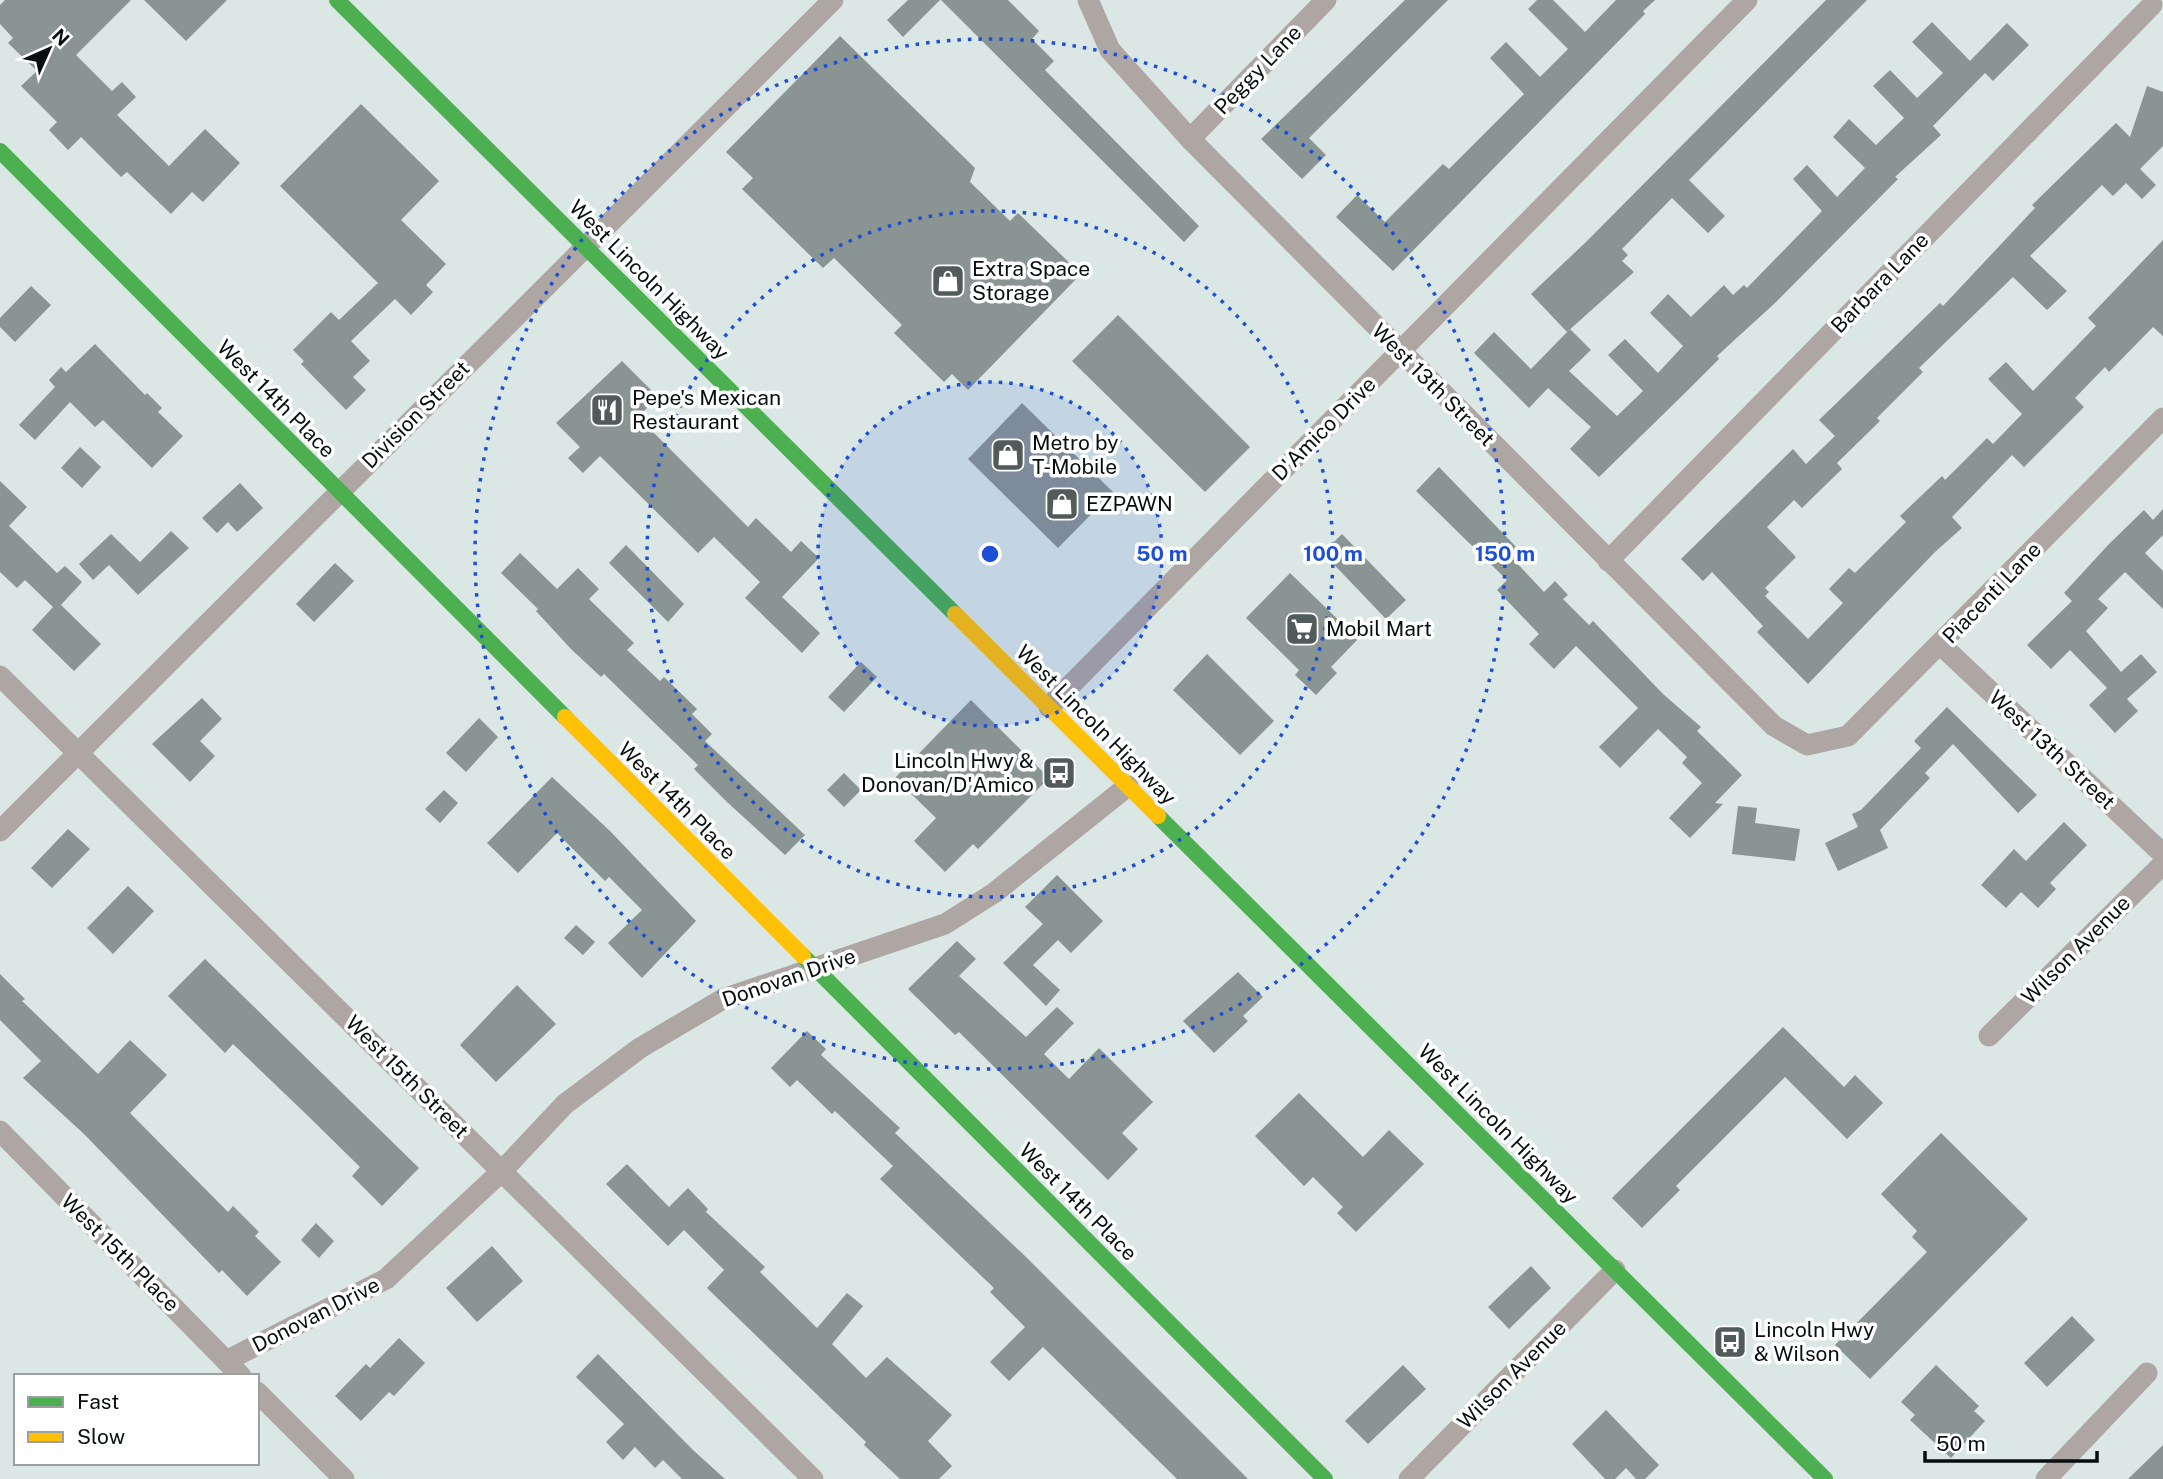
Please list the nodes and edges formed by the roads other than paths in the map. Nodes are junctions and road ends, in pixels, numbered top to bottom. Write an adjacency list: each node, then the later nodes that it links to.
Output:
1 (337, 0): 9 (main road, West Lincoln Highway)
2 (833, 0): 9 (street, Division Street)
3 (1088, 0): 7 (street, West 13th Street)
4 (1326, 0): 7 (street, Peggy Lane)
5 (1746, 0): 10 (street, D'Amico Drive)
6 (2154, 7): 13 (street, Barbara Lane)
7 (1190, 139): 10 (street, West 13th Street)
8 (0, 151): 12 (main road, West 14th Place)
9 (586, 247): 12 (street, Division Street); 16 (main road, West Lincoln Highway)
10 (1401, 352): 13 (street, West 13th Street); 16 (street, D'Amico Drive)
11 (2163, 418): 14 (street, Piacenti Lane)
12 (338, 491): 18 (street, Division Street); 23 (main road, West 14th Place)
13 (1608, 561): 17 (street, West 13th Street)
14 (1941, 645): 17 (street, Piacenti Lane); 21 (street, West 13th Street)
15 (0, 676): 18 (street, West 15th Street)
16 (1049, 707): 19 (main road, West Lincoln Highway)
17 (1807, 745)
18 (79, 753): 20 (street, Division Street); 26 (street, West 15th Street)
19 (1128, 786): 23 (street, Donovan Drive); 27 (main road, West Lincoln Highway)
20 (0, 831)
21 (2163, 854)
22 (2163, 864): 24 (street, Wilson Avenue)
23 (816, 969): 26 (street, Donovan Drive); 33 (main road, West 14th Place)
24 (1989, 1036)
25 (0, 1131): 28 (street, West 15th Place)
26 (502, 1171): 28 (street, Donovan Drive); 32 (street, West 15th Street)
27 (1615, 1270): 34 (street, Wilson Avenue); 35 (main road, West Lincoln Highway)
28 (234, 1368)
29 (2147, 1373): 36 (street)
30 (259, 1394): 31 (street)
31 (344, 1479)
32 (813, 1479)
33 (1325, 1479)
34 (1409, 1479)
35 (1825, 1479)
36 (2046, 1479)

